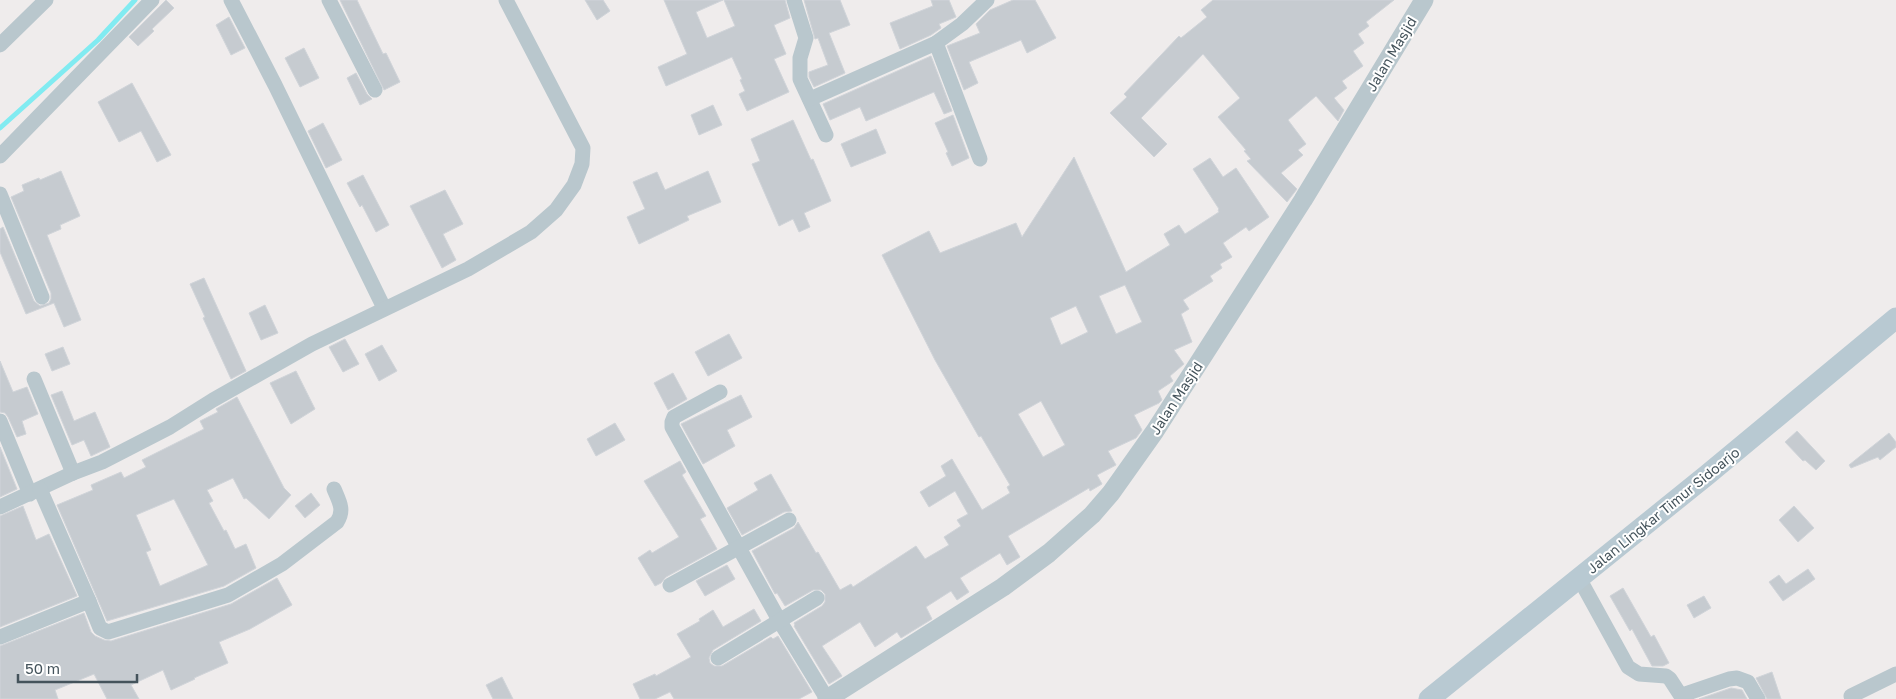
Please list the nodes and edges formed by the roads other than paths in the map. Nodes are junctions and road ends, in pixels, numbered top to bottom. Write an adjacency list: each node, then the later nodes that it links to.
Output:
1 (46, 0): 10 (street)
2 (152, 0): 14 (street)
3 (231, 0): 18 (street)
4 (329, 0): 11 (street)
5 (506, 0): 18 (street)
6 (794, 0): 12 (street)
7 (987, 0): 9 (street)
8 (1424, 0): 39 (street, Jalan Masjid)
9 (936, 43): 12 (street); 15 (street)
10 (0, 46)
11 (375, 90)
12 (810, 98): 13 (street)
13 (826, 135)
14 (0, 156)
15 (980, 160)
16 (0, 194): 17 (street)
17 (42, 297)
18 (384, 308): 23 (street)
19 (1896, 318): 29 (main road, Jalan Lingkar Timur Sidoarjo)
20 (34, 379): 23 (street)
21 (720, 392): 28 (street)
22 (0, 421): 25 (street)
23 (73, 473): 25 (street)
24 (334, 489): 32 (street)
25 (35, 492): 26 (street); 32 (street)
26 (0, 507)
27 (789, 520): 28 (street)
28 (739, 548): 30 (street); 33 (street)
29 (1579, 578): 38 (street); 40 (main road, Jalan Lingkar Timur Sidoarjo)
30 (670, 585)
31 (817, 598): 33 (street)
32 (89, 601): 34 (street)
33 (779, 620): 35 (street); 39 (street)
34 (0, 637)
35 (718, 658)
36 (1896, 674): 37 (street)
37 (1851, 696)
38 (1683, 697): 41 (street)
39 (827, 699)
40 (1429, 699)
41 (1758, 699)

